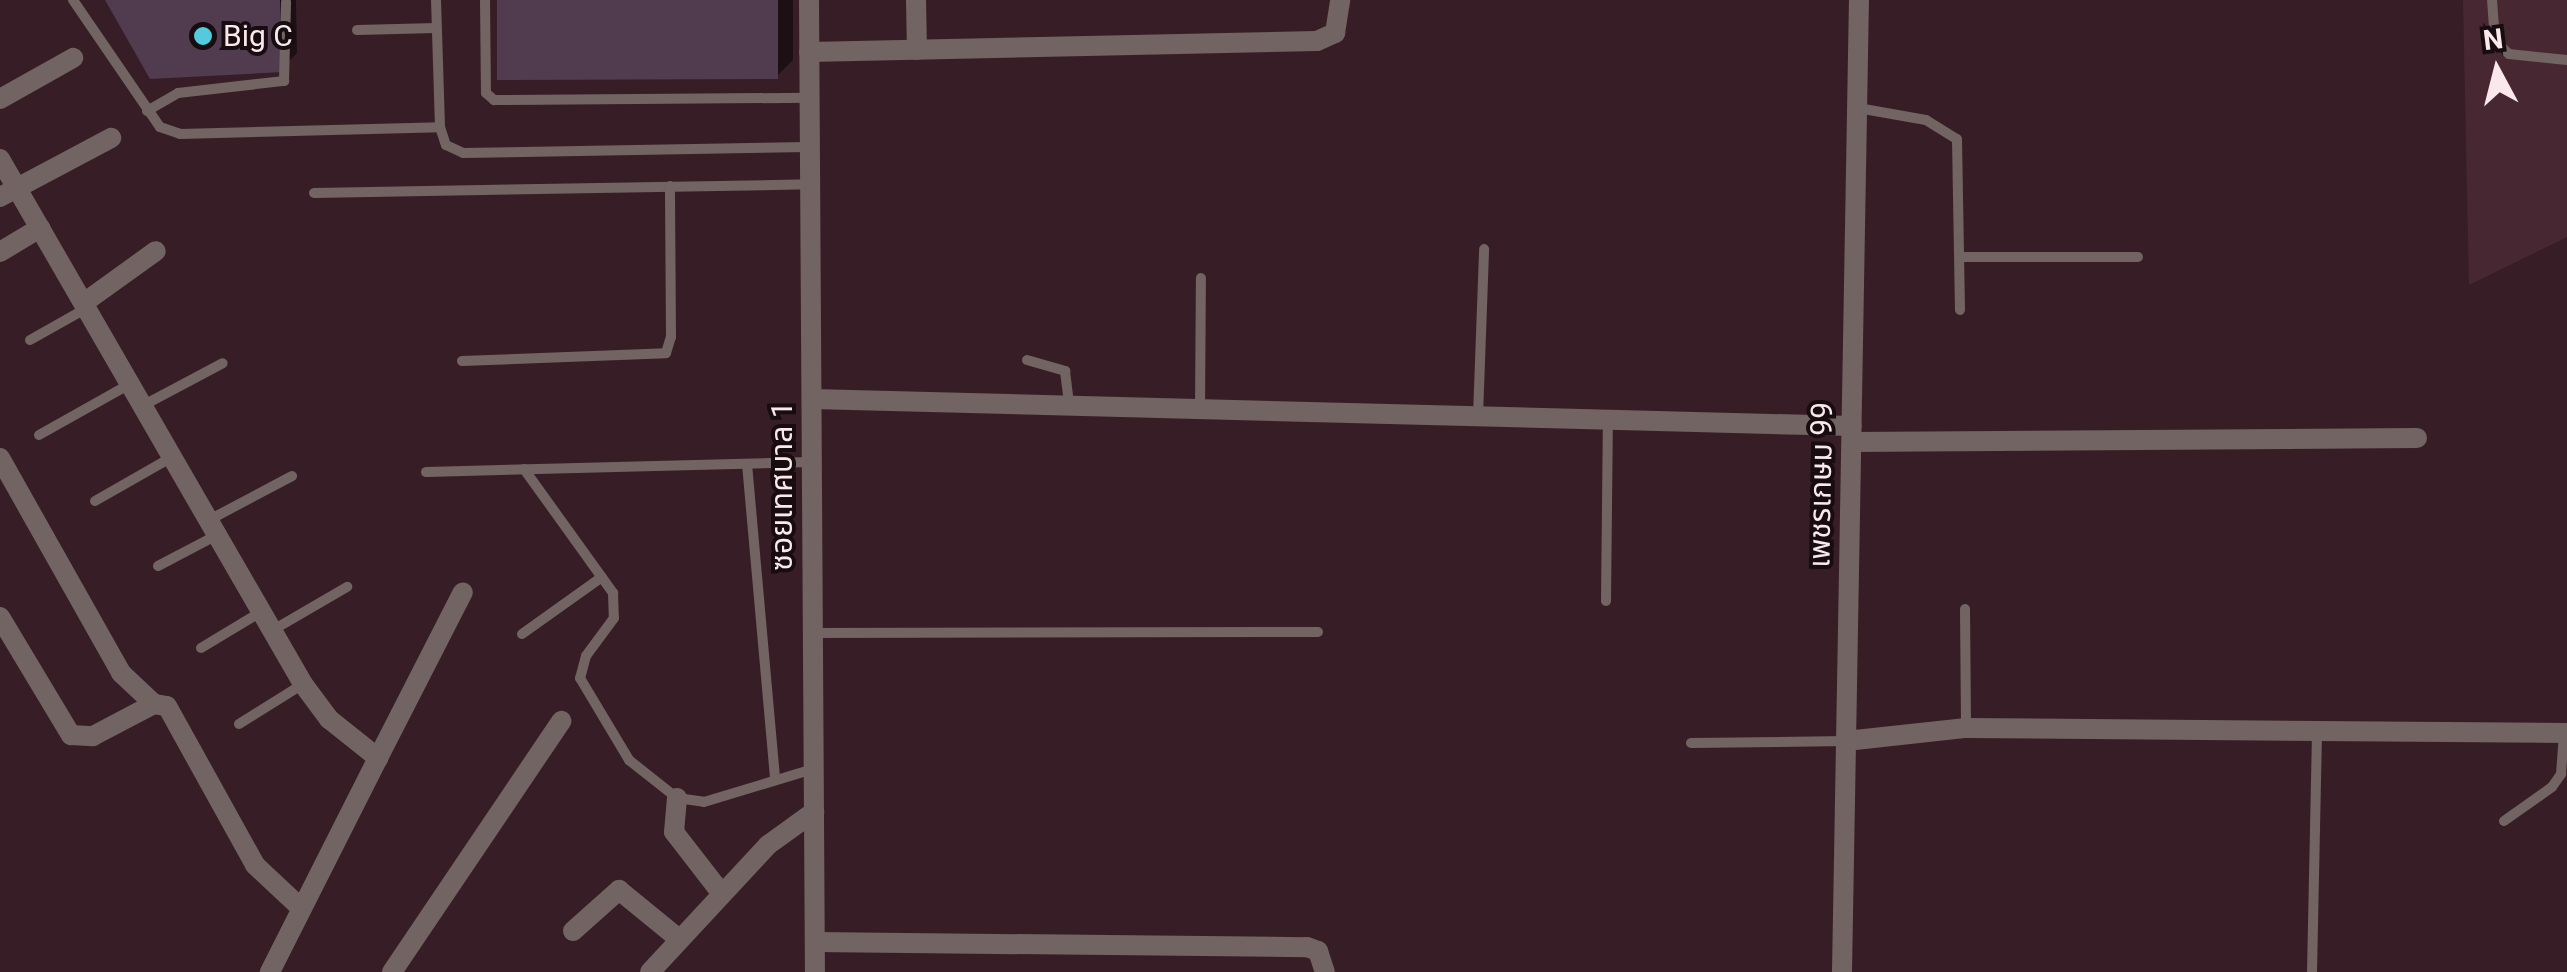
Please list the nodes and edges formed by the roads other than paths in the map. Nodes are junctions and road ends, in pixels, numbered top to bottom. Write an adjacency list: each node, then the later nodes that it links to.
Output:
1 (73, 0): 19 (lane)
2 (436, 0): 10 (lane)
3 (485, 0): 17 (lane)
4 (810, 0): 13 (street, ซอยเทศบาล 1)
5 (916, 0): 12 (street)
6 (1340, 0): 12 (street)
7 (1859, 0): 18 (street, เพชรเกษม 99)
8 (2492, 0): 15 (lane)
9 (286, 2): 19 (lane)
10 (436, 28): 11 (lane); 20 (lane)
11 (357, 30)
12 (917, 50): 13 (street)
13 (810, 52): 17 (street, ซอยเทศบาล 1)
14 (73, 58): 16 (street)
15 (2567, 60)
16 (0, 98)
17 (810, 98): 22 (street, ซอยเทศบาล 1)
18 (1857, 108): 32 (lane); 48 (street, เพชรเกษม 99)
19 (147, 112): 20 (lane)
20 (440, 127): 22 (lane)
21 (110, 138): 26 (street)
22 (808, 147): 24 (street, ซอยเทศบาล 1)
23 (0, 158): 26 (street)
24 (809, 184): 25 (lane); 42 (street, ซอยเทศบาล 1)
25 (670, 186): 27 (lane); 39 (lane)
26 (8, 192): 28 (street)
27 (314, 193)
28 (40, 228): 31 (street); 35 (street)
29 (1484, 250): 46 (lane)
30 (156, 251): 35 (street)
31 (0, 252)
32 (1960, 257): 33 (lane); 36 (lane)
33 (2138, 257)
34 (1201, 278): 45 (lane)
35 (86, 304): 37 (lane); 41 (street)
36 (1960, 310)
37 (30, 340)
38 (1027, 360): 44 (lane)
39 (462, 361)
40 (223, 363): 43 (lane)
41 (131, 384): 43 (street); 49 (lane)
42 (812, 399): 44 (street); 53 (street, ซอยเทศบาล 1)
43 (144, 405): 51 (street)
44 (1070, 406): 45 (street)
45 (1200, 409): 46 (street)
46 (1478, 416): 47 (street)
47 (1608, 420): 48 (street); 64 (lane)
48 (1852, 434): 50 (street); 79 (street, เพชรเกษม 99)
49 (39, 435)
50 (2416, 438)
51 (173, 457): 58 (lane); 59 (street)
52 (0, 458): 73 (street)
53 (812, 462): 54 (lane); 69 (street, ซอยเทศบาล 1)
54 (747, 464): 55 (lane); 83 (lane)
55 (524, 469): 56 (lane); 61 (lane)
56 (426, 472)
57 (292, 476): 59 (lane)
58 (95, 501)
59 (213, 527): 60 (lane); 67 (street)
60 (158, 566)
61 (602, 578): 70 (lane); 84 (lane)
62 (347, 588): 67 (lane)
63 (463, 592): 81 (street)
64 (1606, 601)
65 (1965, 609): 76 (lane)
66 (0, 616): 73 (street)
67 (268, 620): 71 (lane); 72 (street)
68 (1318, 632): 69 (lane)
69 (812, 633): 82 (street, ซอยเทศบาล 1)
70 (522, 634)
71 (201, 648)
72 (303, 684): 75 (lane); 81 (street)
73 (154, 704): 88 (street)
74 (560, 721): 93 (street)
75 (239, 724)
76 (1966, 728): 77 (street); 79 (street)
77 (2317, 730): 78 (street); 98 (lane)
78 (2566, 733): 86 (lane)
79 (1846, 741): 80 (lane); 97 (street, เพชรเกษม 99)
80 (1691, 742)
81 (378, 758): 88 (street)
82 (814, 768): 83 (lane); 85 (street, ซอยเทศบาล 1)
83 (775, 780): 84 (lane)
84 (677, 798): 87 (street)
85 (814, 812): 87 (street); 91 (street, ซอยเทศบาล 1)
86 (2504, 822)
87 (722, 894): 90 (street)
88 (302, 909): 92 (street)
89 (573, 931): 90 (street)
90 (679, 939): 94 (street)
91 (815, 942): 95 (street, ซอยเทศบาล 1); 96 (street)
92 (270, 972)
93 (392, 972)
94 (650, 972)
95 (815, 972)
96 (1325, 972)
97 (1842, 972)
98 (2312, 972)

